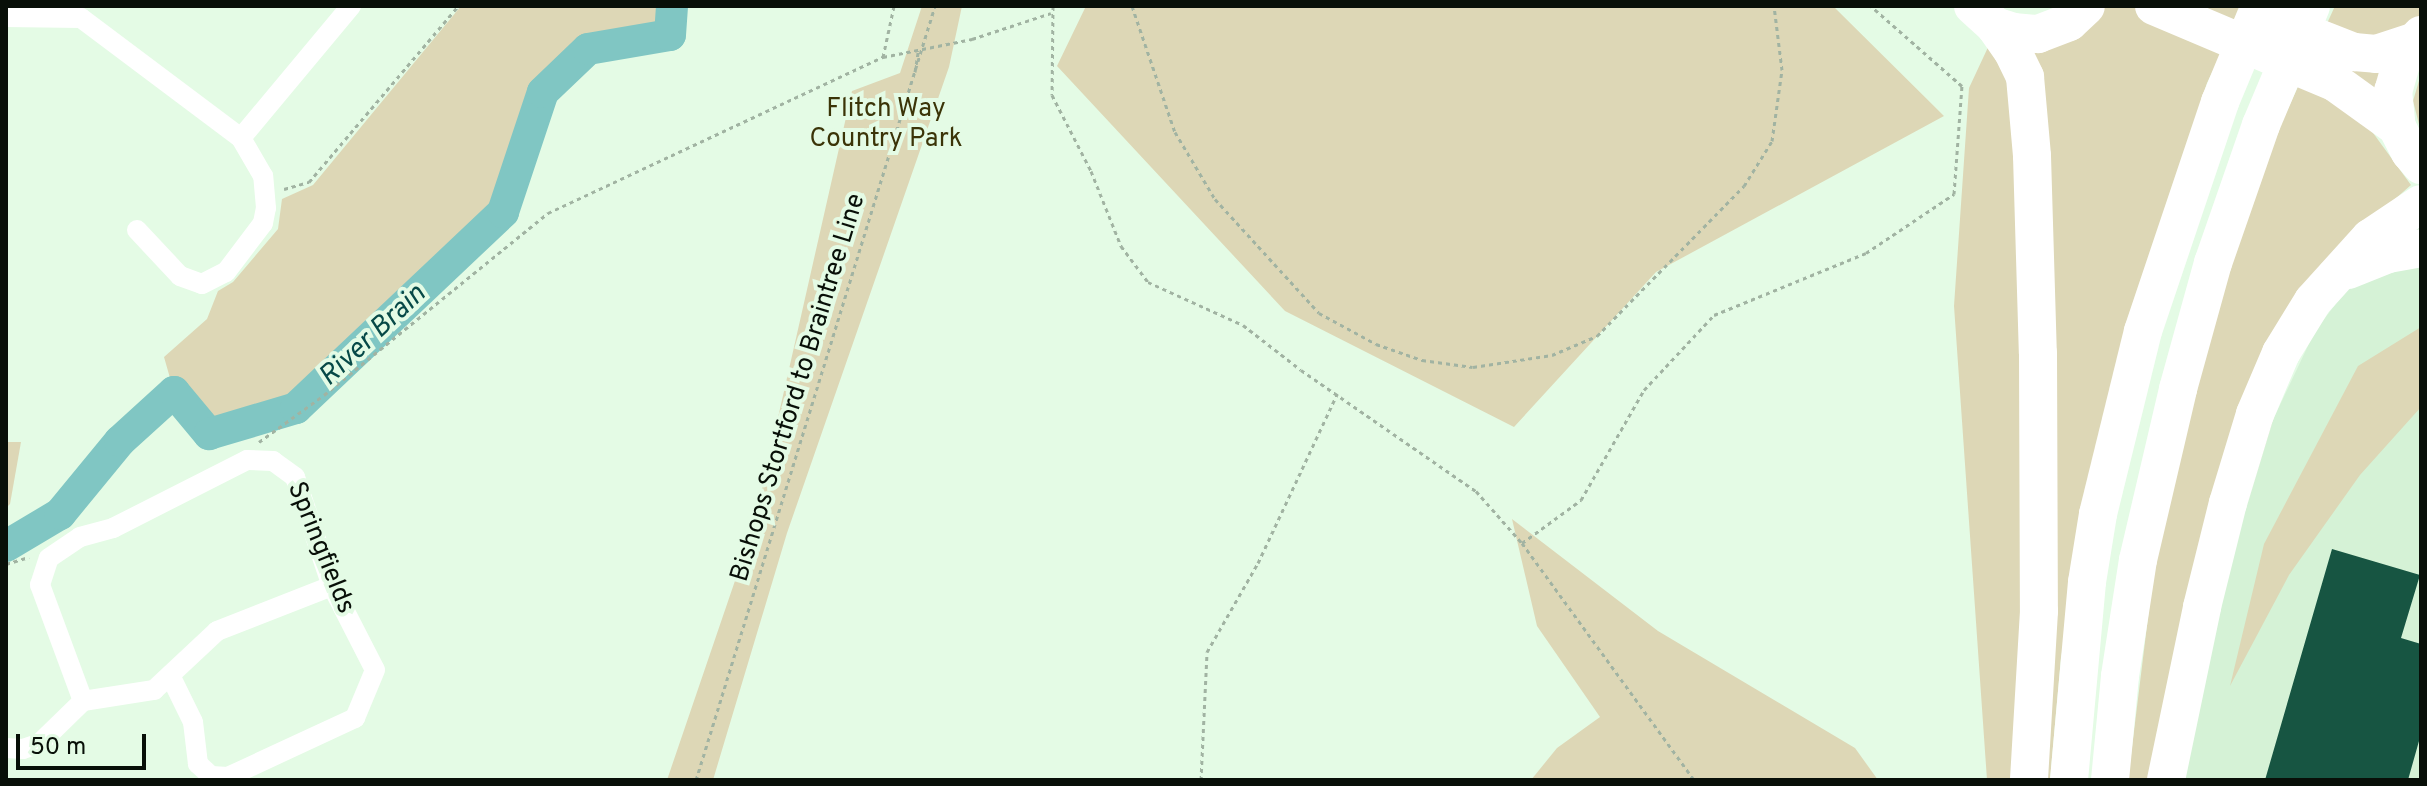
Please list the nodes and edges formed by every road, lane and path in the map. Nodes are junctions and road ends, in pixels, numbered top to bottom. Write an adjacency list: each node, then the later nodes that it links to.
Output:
1 (351, 6): 23 (street)
2 (458, 6): 25 (path)
3 (894, 6): 20 (path)
4 (935, 6): 21 (path, Bishops Stortford to Braintree Line)
5 (1053, 6): 15 (path)
6 (1132, 6): 7 (path)
7 (1774, 6)
8 (1871, 6): 32 (path)
9 (2154, 6): 22 (highway)
10 (2237, 6): 18 (highway)
11 (2260, 6): 41 (highway)
12 (2311, 6): 42 (highway)
13 (2088, 8): 16 (highway)
14 (84, 12): 17 (street); 23 (street)
15 (1051, 13): 19 (path); 30 (path)
16 (1984, 16): 40 (highway)
17 (6, 17)
18 (2417, 39): 22 (highway)
19 (918, 50): 20 (path); 21 (path)
20 (883, 57): 31 (path)
21 (913, 84): 37 (path, Bishops Stortford to Braintree Line)
22 (2397, 127): 24 (highway)
23 (241, 138): 25 (street)
24 (2421, 165)
25 (267, 194): 27 (street)
26 (2421, 204): 29 (highway)
27 (137, 230)
28 (2421, 248): 29 (highway)
29 (2339, 274): 43 (highway)
30 (1337, 394): 32 (path); 38 (path)
31 (264, 438)
32 (1522, 543): 39 (path)
33 (332, 586): 34 (street); 34 (street, Springfields); 35 (street, Springfields)
34 (171, 677): 35 (street)
35 (83, 701): 36 (street)
36 (6, 748)
37 (696, 780)
38 (1201, 780)
39 (1694, 780)
40 (2029, 780)
41 (2069, 780)
42 (2110, 780)
43 (2166, 780)

